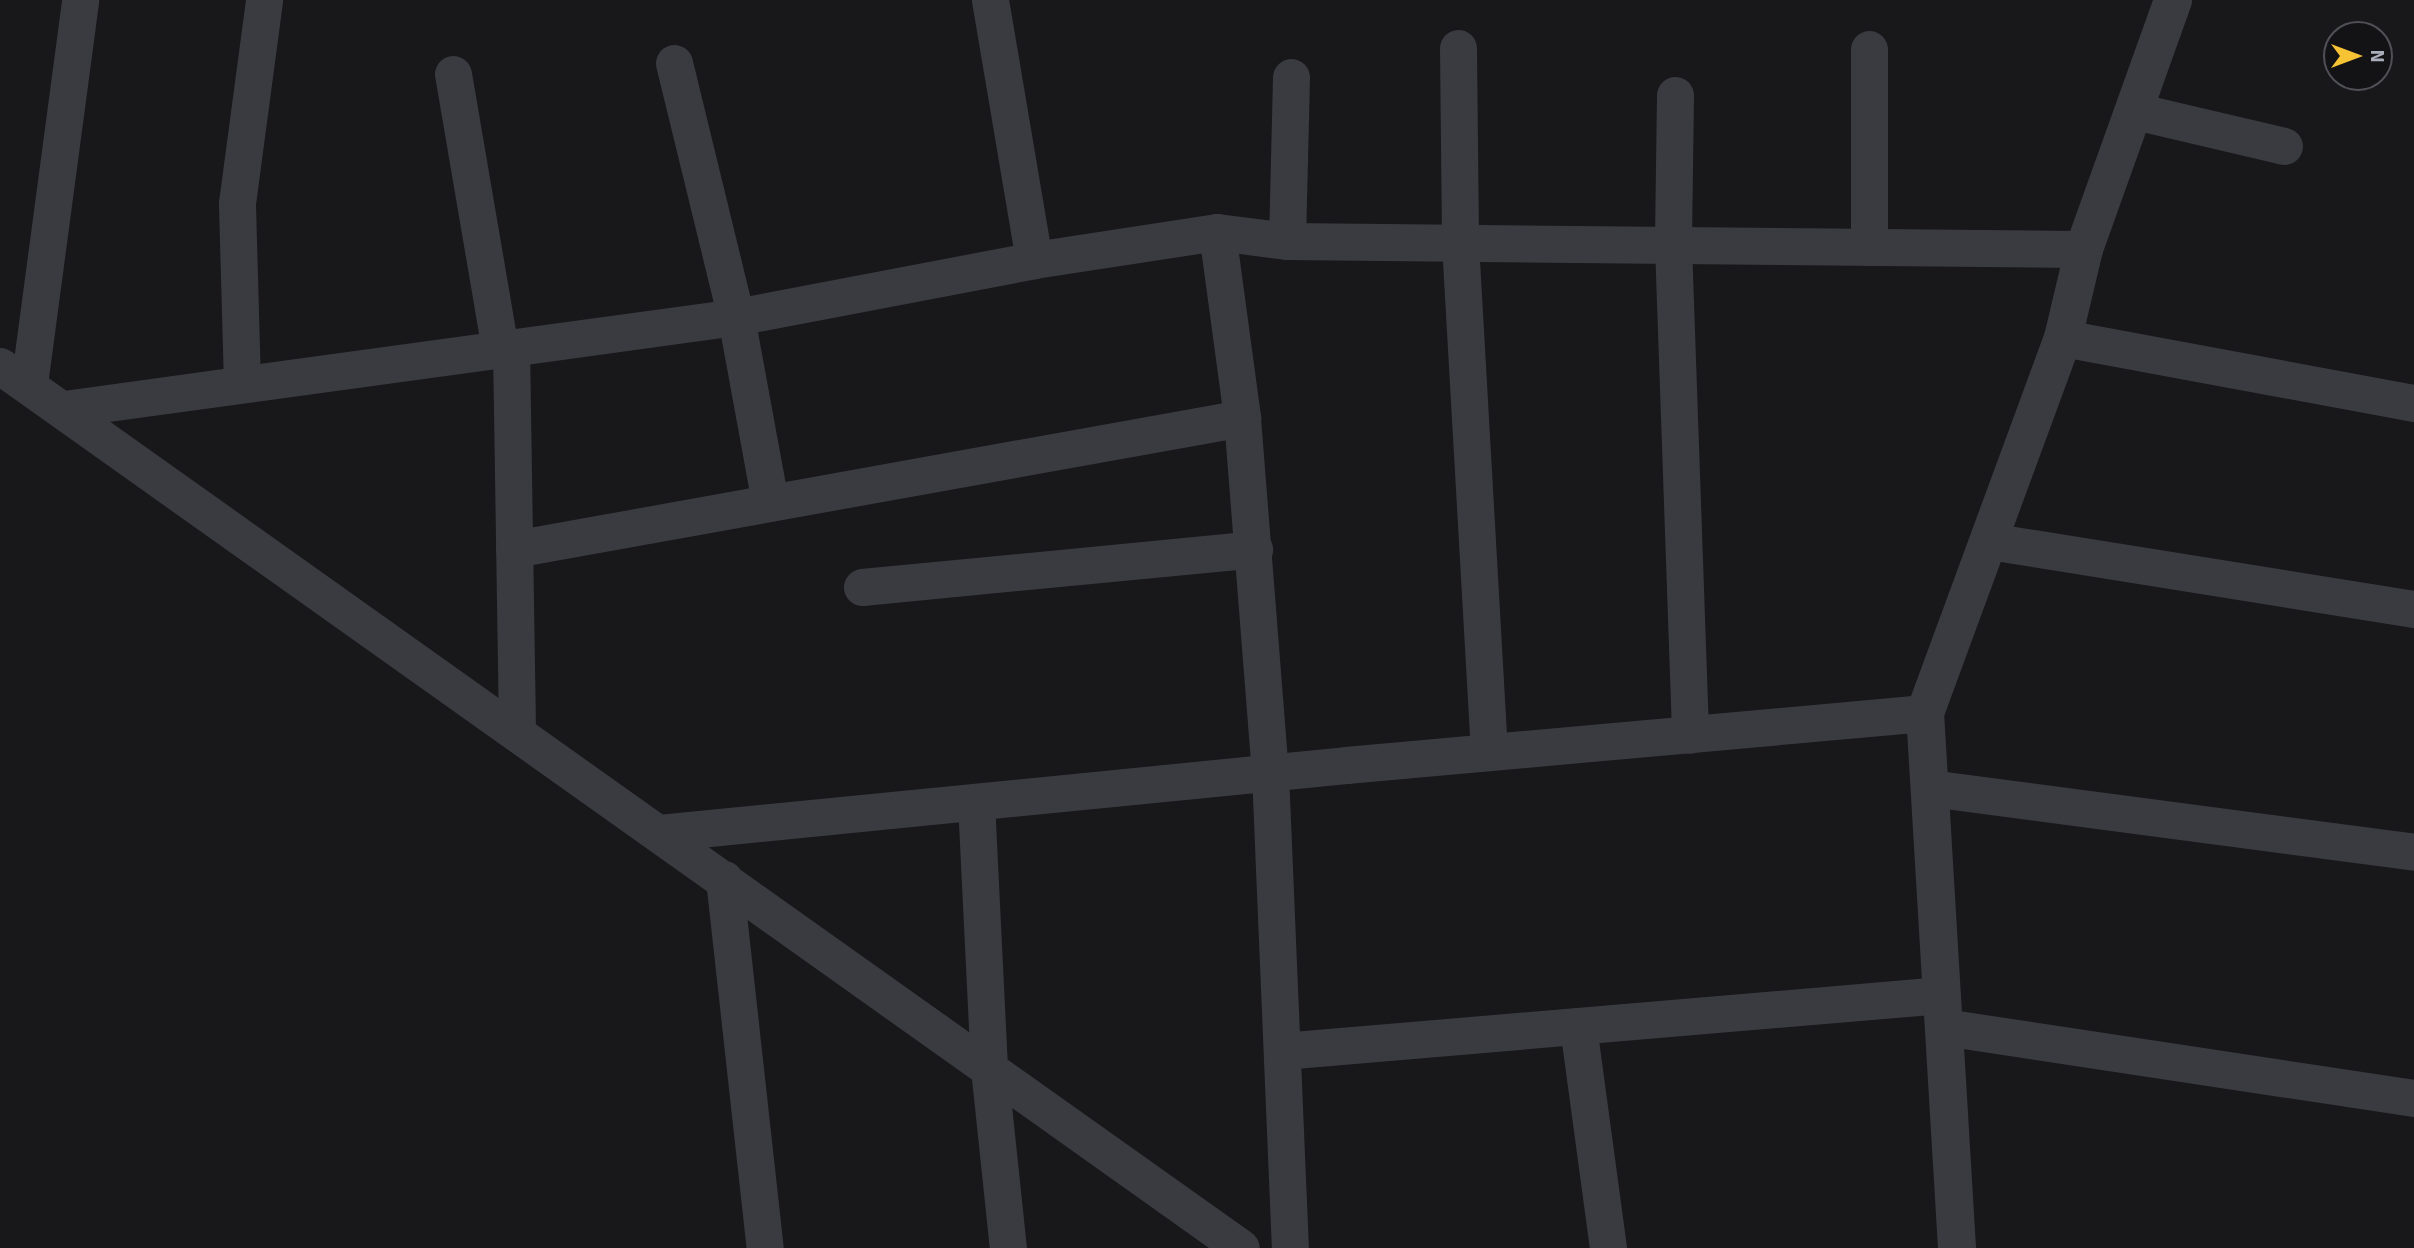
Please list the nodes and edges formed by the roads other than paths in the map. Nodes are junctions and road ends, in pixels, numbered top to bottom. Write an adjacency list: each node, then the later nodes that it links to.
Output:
1 (80, 0): 23 (street)
2 (264, 0): 24 (street)
3 (990, 0): 19 (street)
4 (2172, 0): 11 (street)
5 (1458, 48): 15 (street)
6 (1869, 49): 17 (street)
7 (674, 63): 20 (street)
8 (453, 74): 22 (street)
9 (1291, 77): 14 (street)
10 (1675, 95): 16 (street)
11 (2135, 111): 12 (street); 18 (street)
12 (2284, 146)
13 (1217, 232): 14 (street); 19 (street); 27 (street)
14 (1287, 241): 15 (street)
15 (1460, 243): 16 (street); 37 (street)
16 (1673, 245): 17 (street); 36 (street)
17 (1869, 247): 18 (street)
18 (2084, 249): 21 (street)
19 (1034, 260): 20 (street)
20 (736, 317): 22 (street); 28 (street)
21 (2063, 338): 25 (street); 29 (street)
22 (506, 348): 24 (street); 30 (street)
23 (15, 375): 26 (street)
24 (242, 384): 26 (street)
25 (2414, 403)
26 (64, 409): 35 (street)
27 (1242, 418): 28 (street); 31 (street)
28 (770, 503): 30 (street)
29 (1989, 541): 33 (street); 34 (street)
30 (514, 549): 35 (street)
31 (1254, 549): 32 (street); 38 (street)
32 (862, 587)
33 (2414, 609)
34 (1925, 713): 36 (street); 39 (street)
35 (517, 732): 41 (street)
36 (1689, 735): 37 (street)
37 (1489, 752): 38 (street)
38 (1270, 773): 40 (street); 46 (street)
39 (1930, 788): 42 (street); 44 (street)
40 (976, 802): 41 (street); 47 (street)
41 (659, 833): 43 (street)
42 (2414, 852)
43 (723, 879): 47 (street); 49 (street)
44 (1943, 1011): 45 (street); 48 (street); 54 (street)
45 (1578, 1026): 46 (street); 53 (street)
46 (1282, 1051): 52 (street)
47 (989, 1068): 50 (street); 51 (street)
48 (2414, 1098)
49 (765, 1248)
50 (1007, 1248)
51 (1241, 1248)
52 (1290, 1248)
53 (1608, 1248)
54 (1957, 1248)

